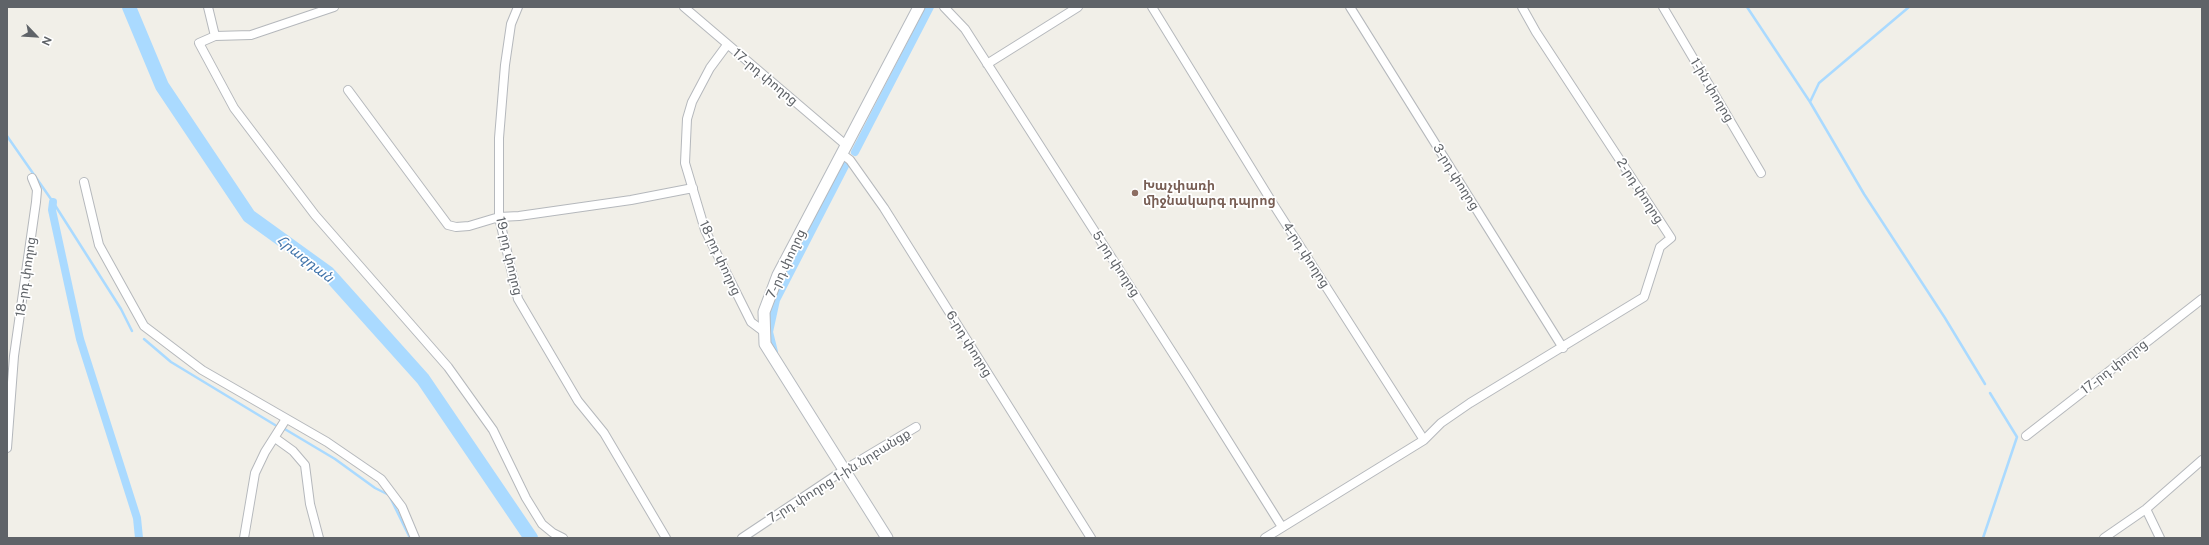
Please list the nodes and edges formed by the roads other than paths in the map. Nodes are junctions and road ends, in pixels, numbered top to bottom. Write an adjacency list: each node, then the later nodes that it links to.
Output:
1 (208, 7): 12 (street)
2 (334, 7): 12 (street)
3 (518, 7): 21 (street, 19-րդ փողոց)
4 (684, 7): 13 (street, 17-րդ փողոց)
5 (919, 7): 16 (main road, 7-րդ փողոց)
6 (944, 7): 14 (street, 5-րդ փողոց)
7 (1078, 7): 14 (street)
8 (1152, 7): 29 (street, 4-րդ փողոց)
9 (1350, 7): 24 (street, 3-րդ փողոց)
10 (1522, 7): 24 (street, 2-րդ փողոց)
11 (1662, 7): 17 (street, 1-ին փողոց)
12 (215, 36): 38 (street)
13 (727, 45): 16 (street, 17-րդ փողոց); 20 (street, 18-րդ փողոց)
14 (987, 64): 34 (street, 5-րդ փողոց)
15 (348, 90): 21 (street)
16 (845, 150): 23 (main road, 7-րդ փողոց); 42 (street, 6-րդ փողոց)
17 (1761, 173)
18 (32, 178): 30 (street, 18-րդ փողոց)
19 (84, 182): 25 (street)
20 (692, 188): 21 (street); 23 (street, 18-րդ փողոց)
21 (499, 217): 39 (street, 19-րդ փողոց)
22 (2202, 299): 27 (street, 17-րդ փողոց)
23 (763, 331): 32 (main road, 7-րդ փողոց)
24 (1563, 348): 29 (street)
25 (286, 419): 28 (street); 37 (street)
26 (916, 427): 32 (street, 7-րդ փողոց 1-ին նրբանցք)
27 (2026, 436)
28 (275, 438): 35 (street); 36 (street)
29 (1424, 440): 34 (street)
30 (7, 448)
31 (2202, 460): 33 (street)
32 (844, 470): 40 (street, 7-րդ փողոց 1-ին նրբանցք); 41 (main road, 7-րդ փողոց)
33 (2146, 509): 44 (street); 45 (street)
34 (1282, 527): 43 (street)
35 (244, 538)
36 (319, 538)
37 (415, 538)
38 (564, 538)
39 (666, 538)
40 (742, 538)
41 (887, 538)
42 (1091, 538)
43 (1265, 538)
44 (2104, 538)
45 (2160, 538)

